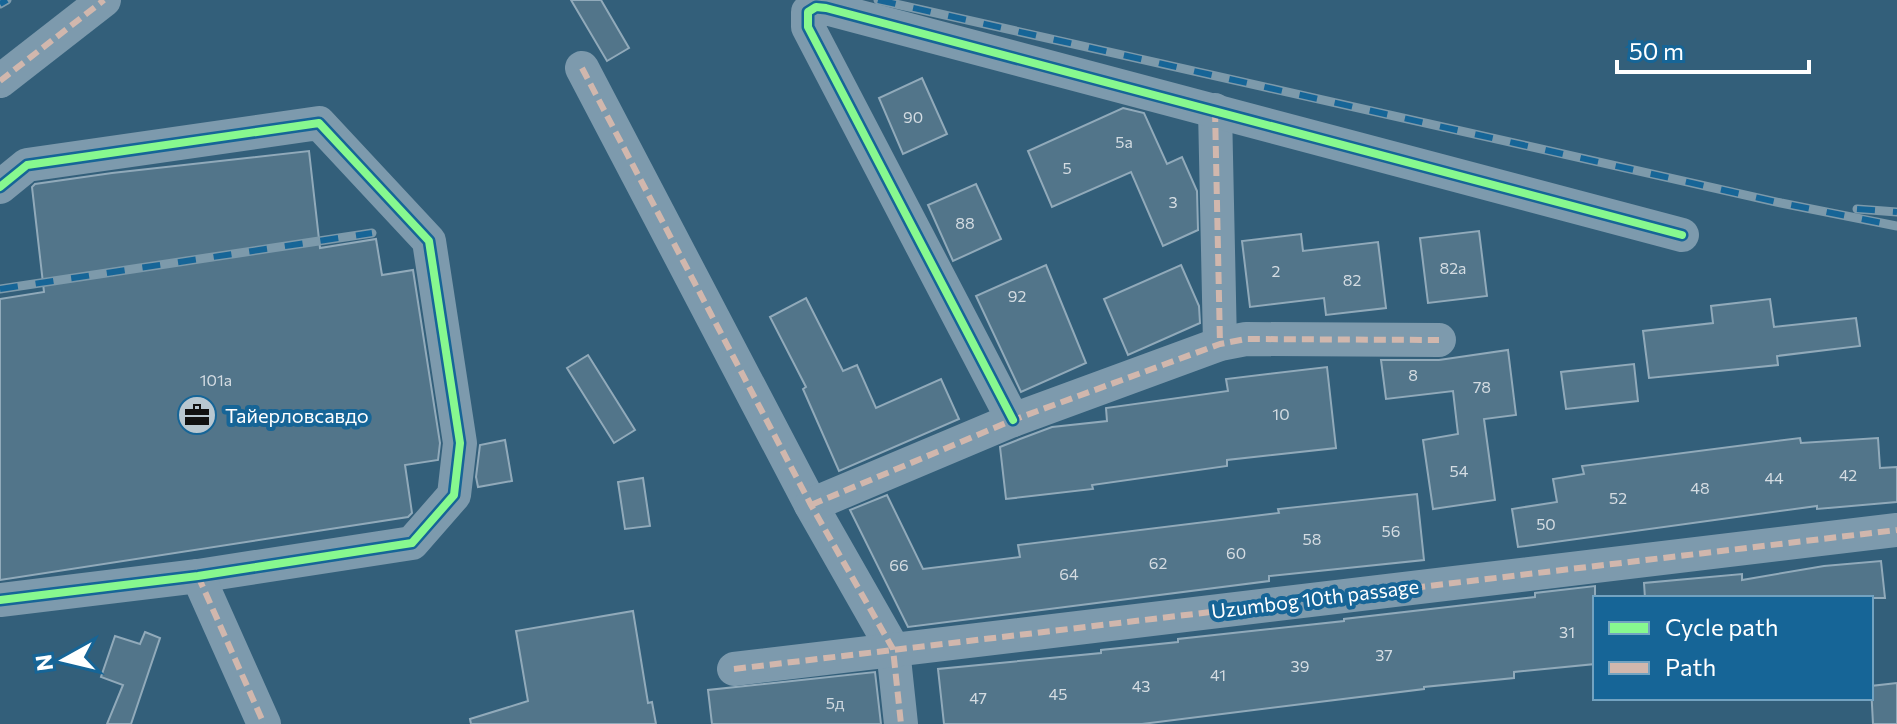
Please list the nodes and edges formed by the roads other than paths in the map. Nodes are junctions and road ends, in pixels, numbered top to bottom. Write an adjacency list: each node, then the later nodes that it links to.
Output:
1 (104, 0): 3 (street)
2 (582, 68): 10 (street)
3 (0, 81)
4 (1215, 110): 6 (street); 8 (street); 9 (street)
5 (0, 187): 12 (street)
6 (1682, 235)
7 (1439, 340): 8 (street)
8 (1220, 344): 9 (street)
9 (1013, 420): 10 (street)
10 (811, 505): 14 (street)
11 (1897, 530): 14 (street, Uzumbog 10th passage)
12 (198, 576): 13 (street); 16 (street)
13 (0, 600)
14 (893, 649): 15 (street, Uzumbog 10th passage); 17 (street)
15 (734, 669)
16 (264, 724)
17 (901, 724)

